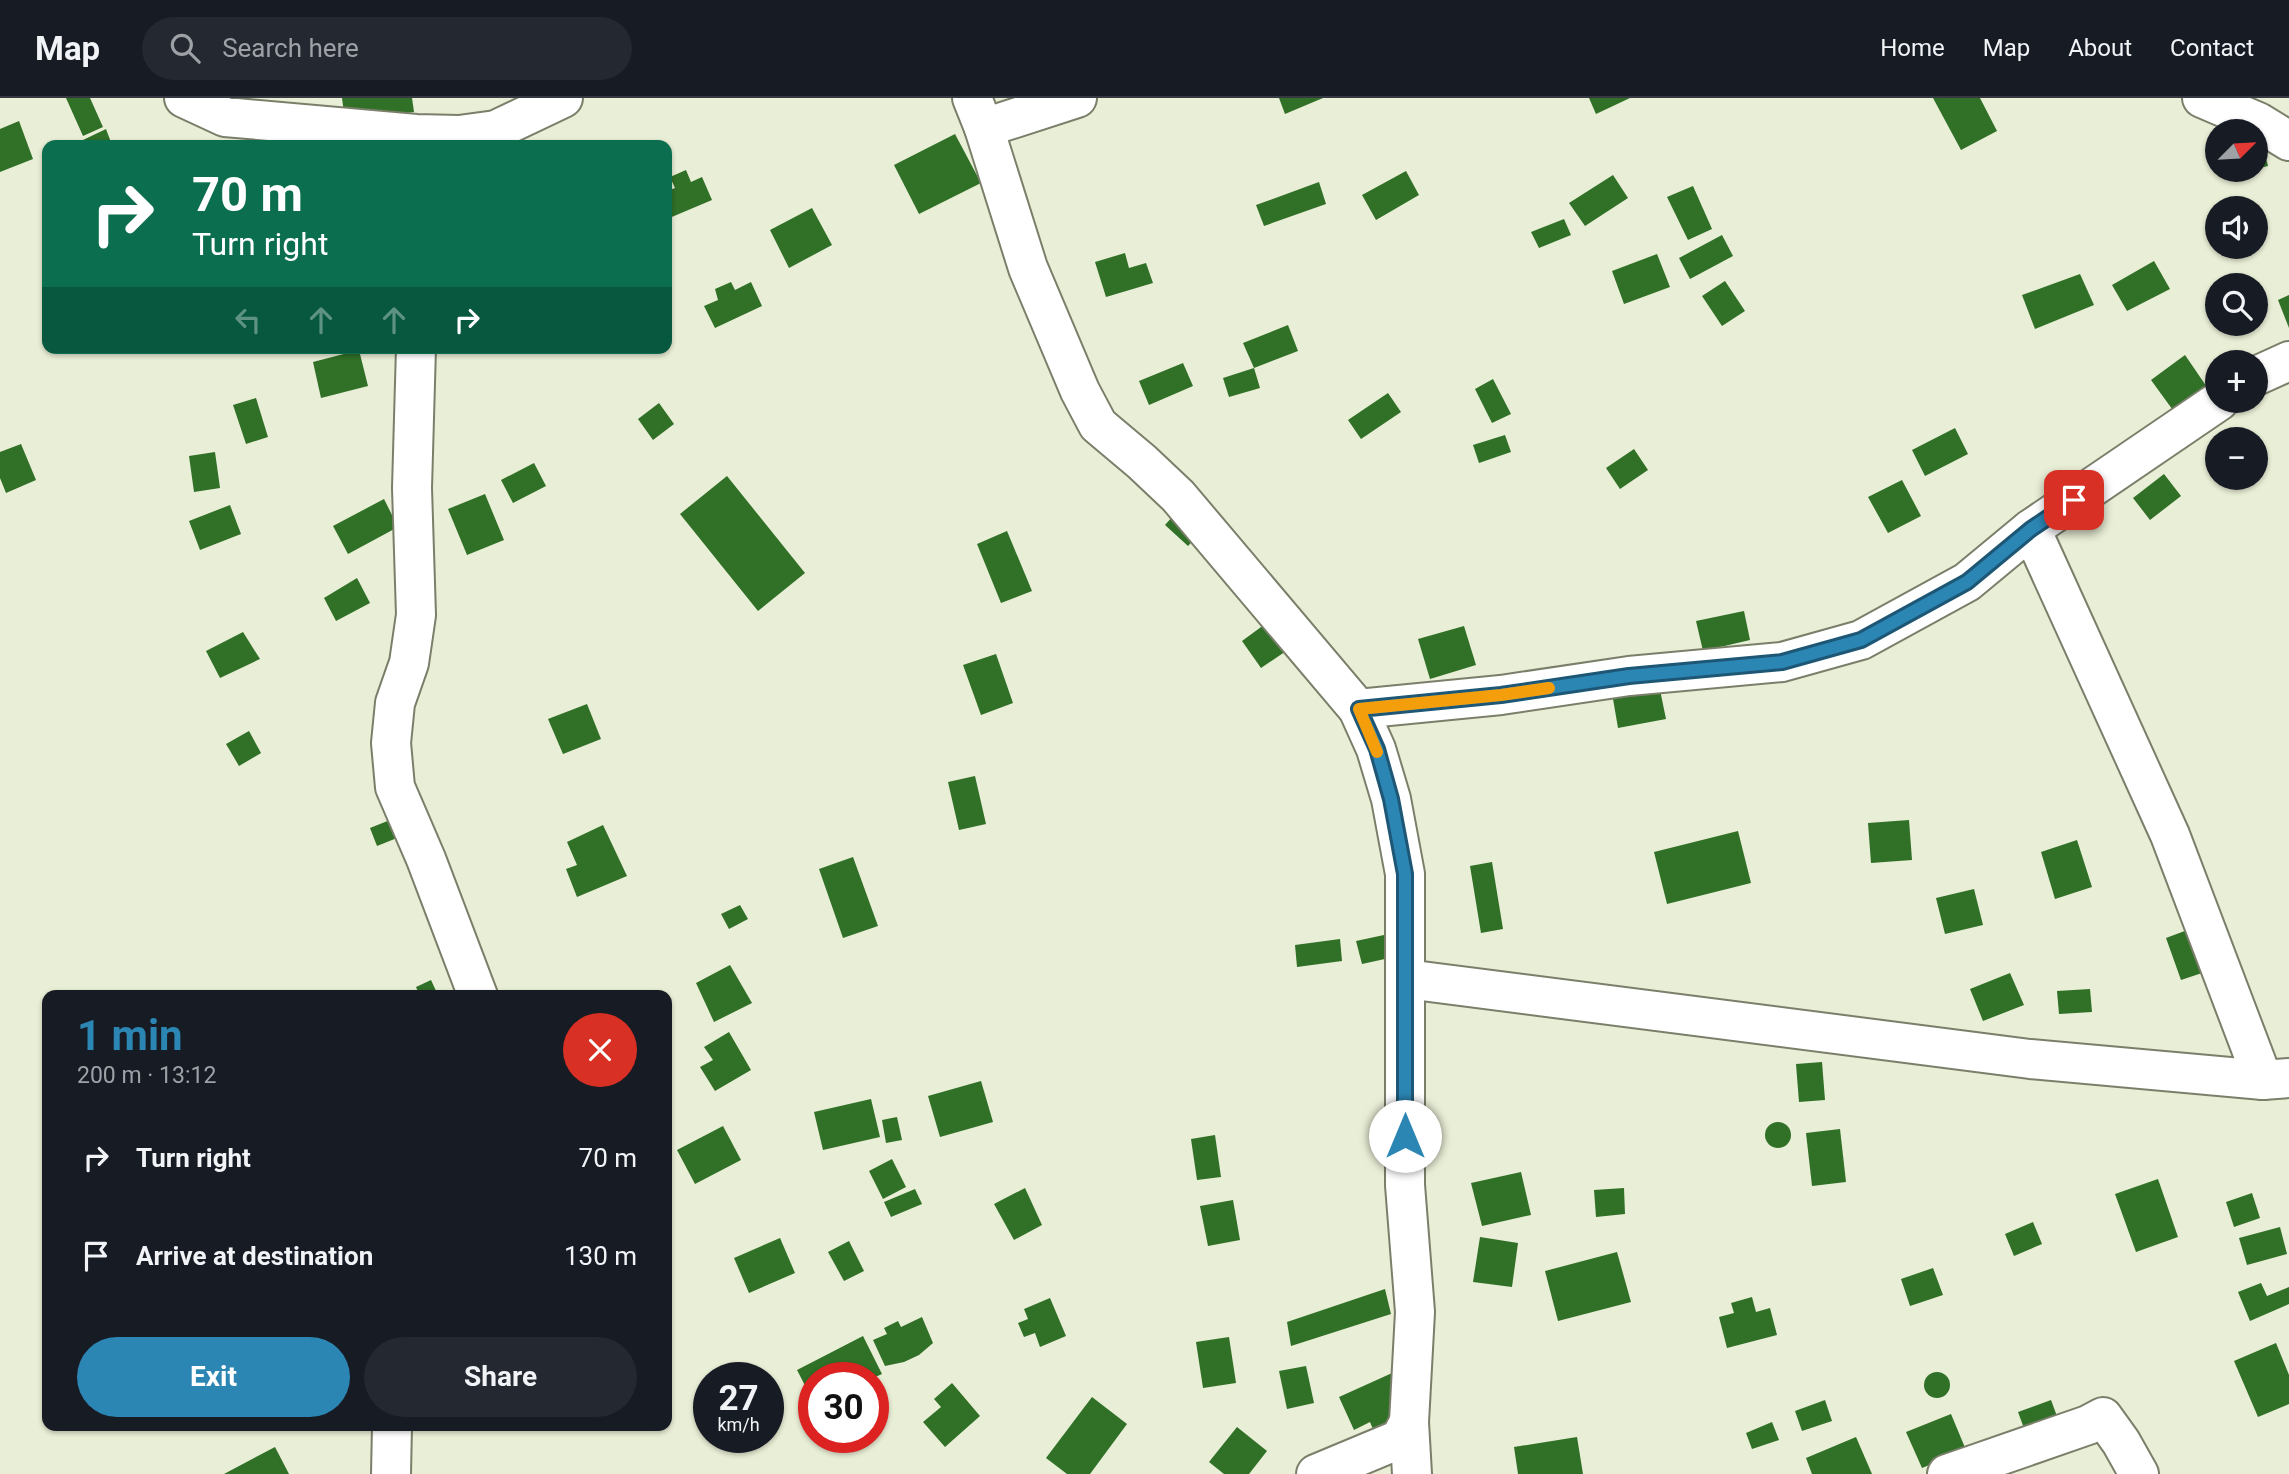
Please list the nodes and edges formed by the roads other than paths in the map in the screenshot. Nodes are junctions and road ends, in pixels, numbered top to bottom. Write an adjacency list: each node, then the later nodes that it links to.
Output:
1 (184, 98): 6 (street)
2 (564, 98): 6 (street)
3 (1077, 98): 5 (street)
4 (2202, 98): 7 (street)
5 (978, 113): 13 (street)
6 (416, 140)
7 (2289, 141)
8 (416, 354): 15 (street)
9 (2289, 361): 10 (street)
10 (2268, 371)
11 (2205, 411): 12 (street)
12 (2031, 529): 13 (street); 16 (street)
13 (1359, 709): 14 (street)
14 (1406, 979): 16 (street); 17 (street)
15 (476, 990)
16 (2276, 1079)
17 (1409, 1422): 20 (street); 21 (street)
18 (392, 1431): 19 (street)
19 (391, 1474)
20 (1317, 1474)
21 (1412, 1474)
22 (1947, 1474): 23 (street)
23 (2139, 1474)

